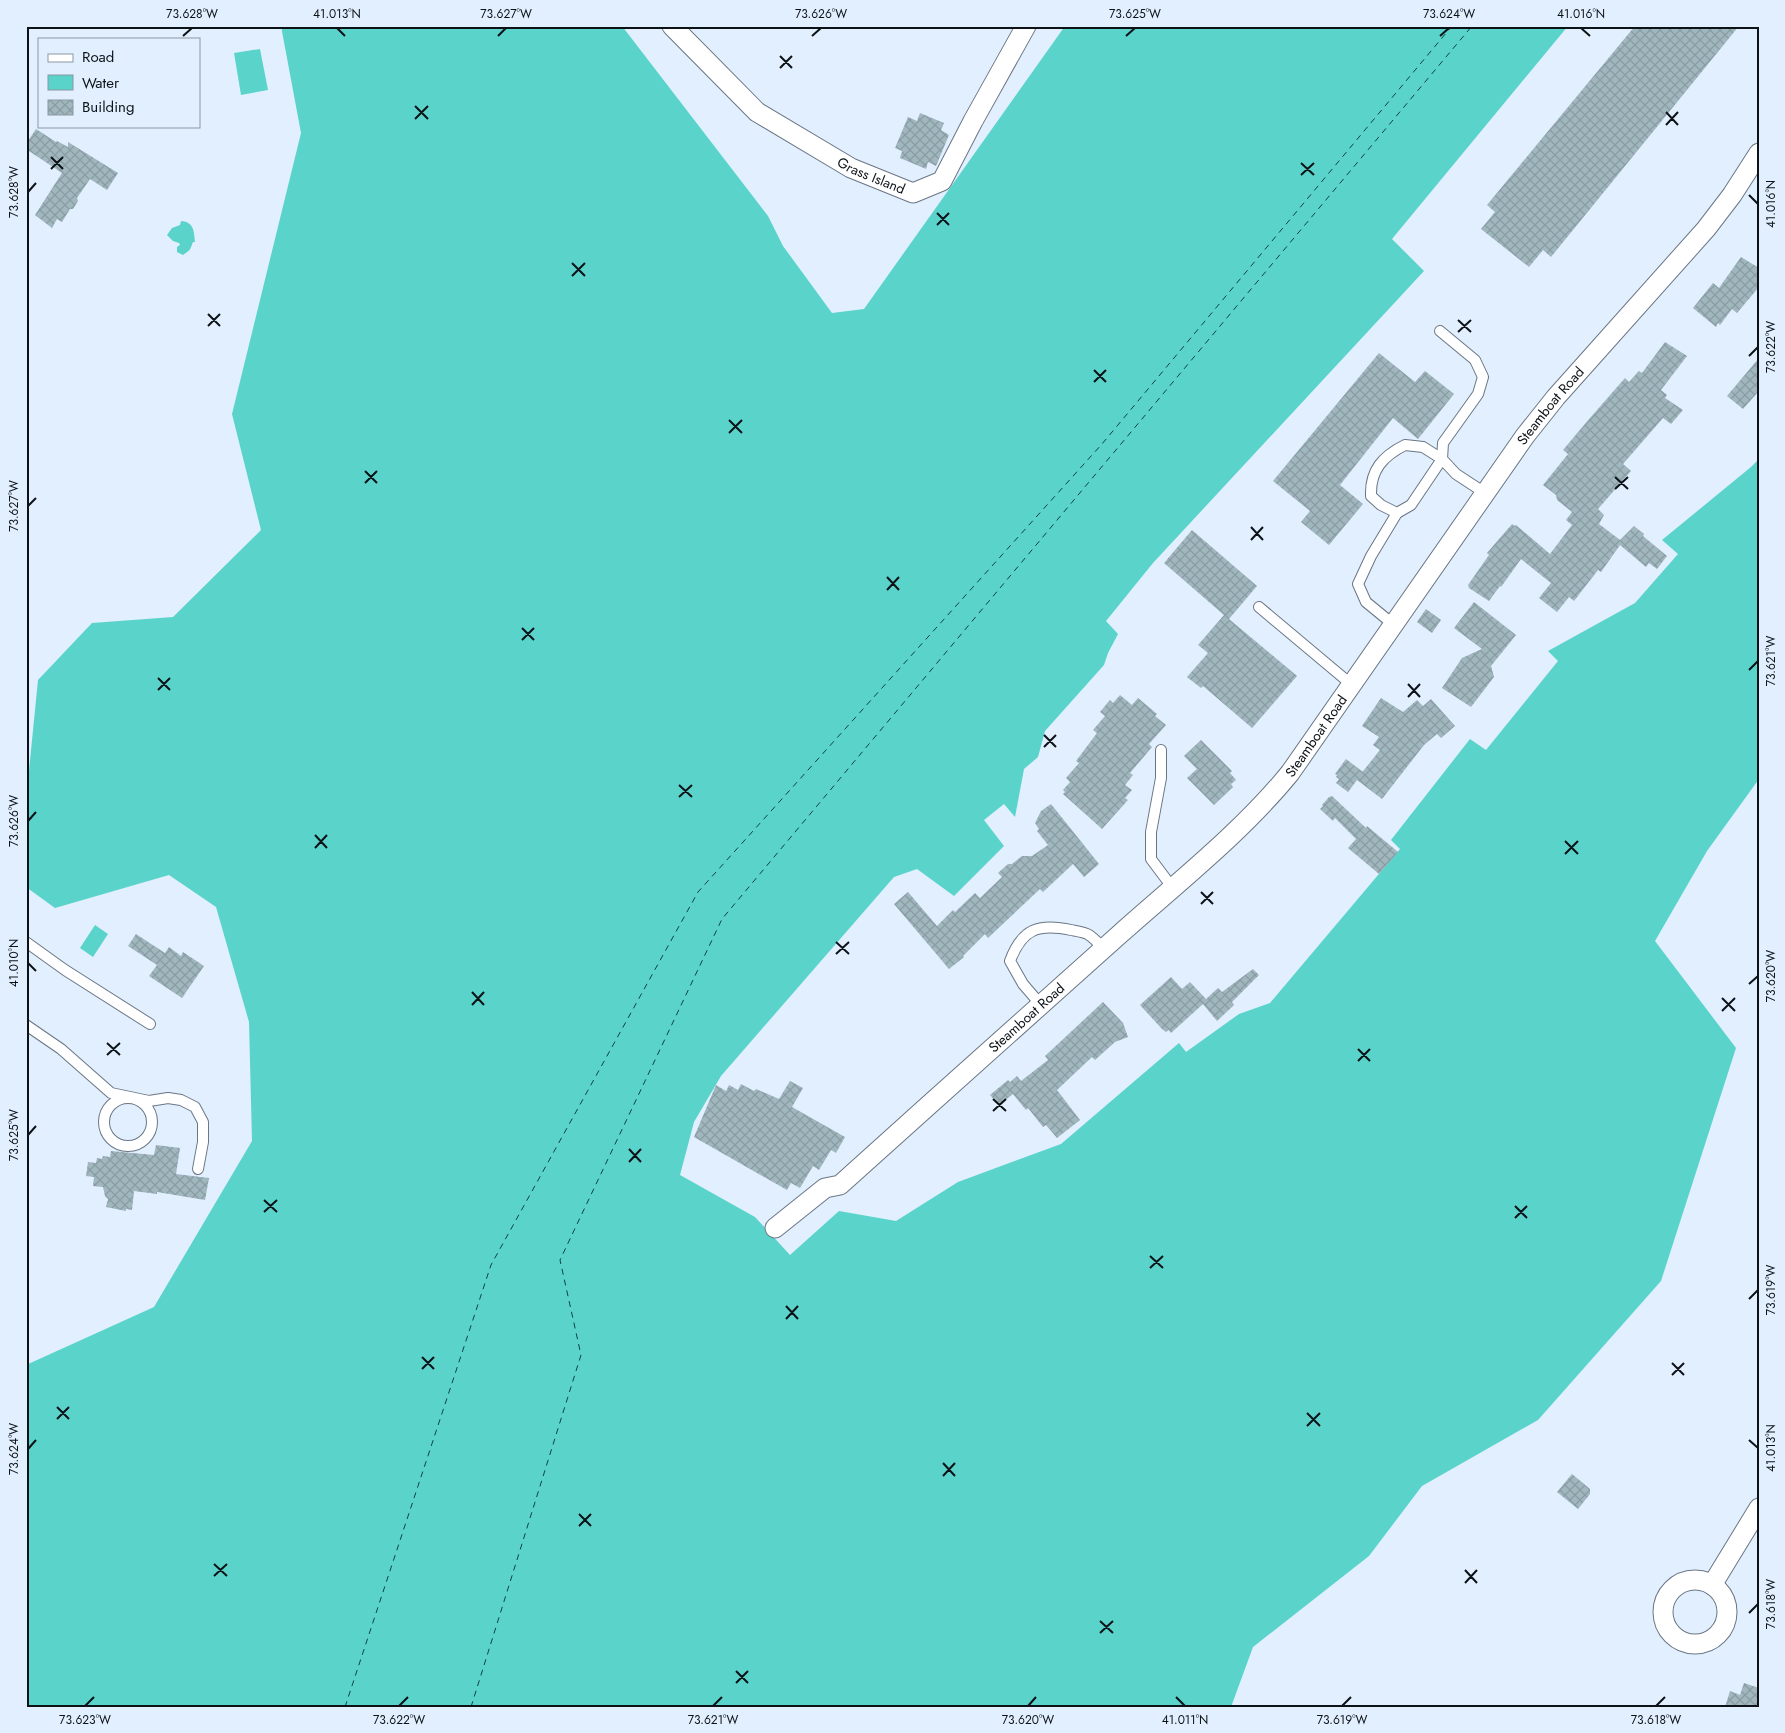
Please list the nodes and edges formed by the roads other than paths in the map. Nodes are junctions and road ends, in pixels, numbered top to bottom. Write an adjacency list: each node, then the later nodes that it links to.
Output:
1 (672, 26): 2 (street, Grass Island)
2 (1026, 26)
3 (1759, 152): 6 (street, Steamboat Road)
4 (1440, 331): 5 (lane)
5 (1442, 459): 6 (lane); 7 (lane); 7 (lane)
6 (1485, 493): 9 (street, Steamboat Road)
7 (1397, 514): 9 (lane)
8 (1259, 607): 10 (lane)
9 (1394, 624): 10 (street, Steamboat Road)
10 (1352, 685): 12 (street, Steamboat Road)
11 (1161, 750): 12 (lane)
12 (1172, 887): 14 (street, Steamboat Road)
13 (26, 942): 16 (lane)
14 (1104, 949): 15 (street, Steamboat Road); 15 (lane)
15 (1041, 1005): 20 (street, Steamboat Road)
16 (150, 1024)
17 (26, 1025): 18 (lane)
18 (135, 1098): 18 (lane); 19 (lane)
19 (198, 1169)
20 (775, 1228)
21 (1759, 1508): 22 (street)
22 (1712, 1585)

